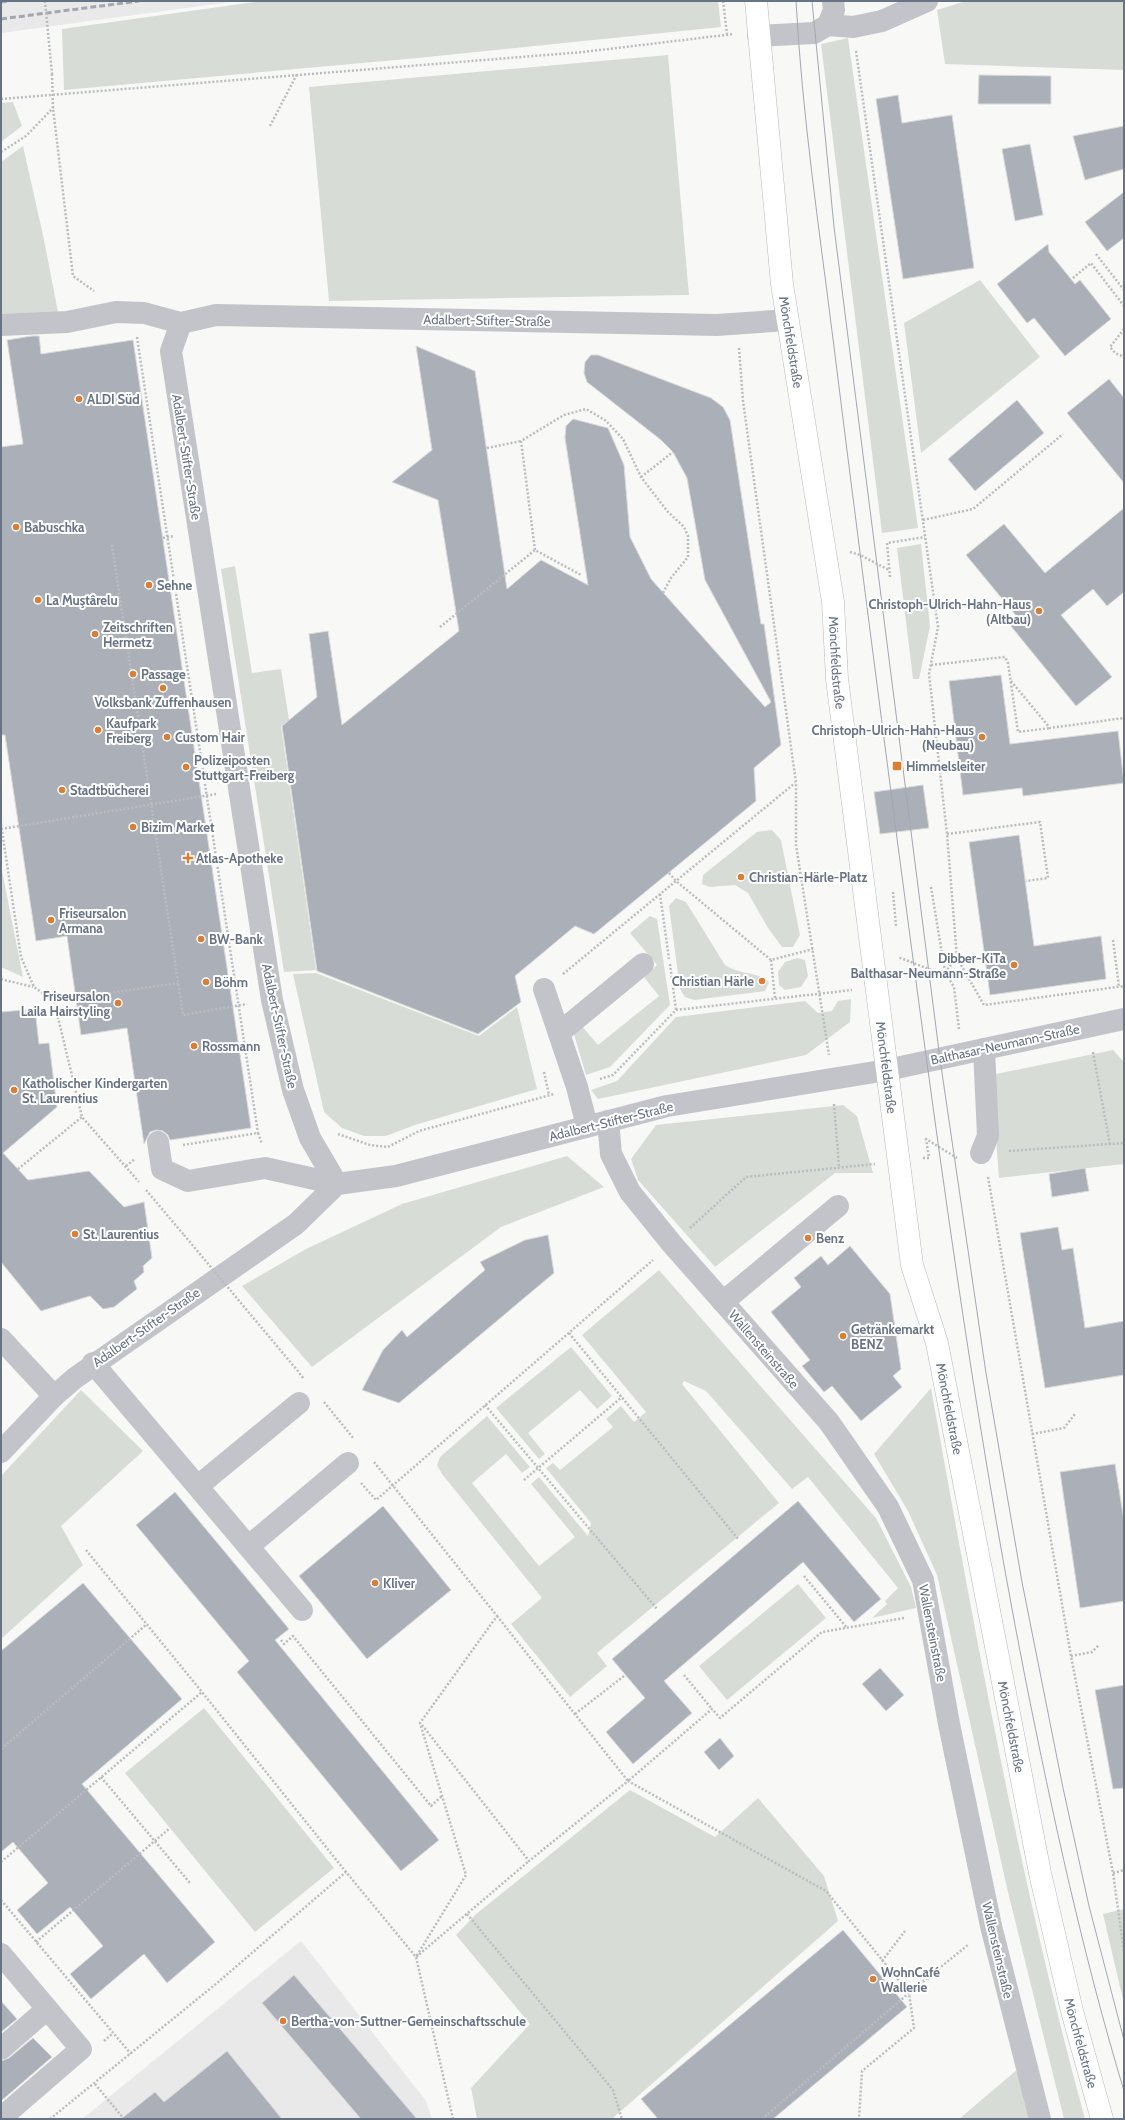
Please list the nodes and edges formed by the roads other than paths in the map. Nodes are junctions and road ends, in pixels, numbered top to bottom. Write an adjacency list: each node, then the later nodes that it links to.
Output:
1 (834, 1): 4 (street)
2 (927, 1): 4 (street)
3 (756, 7): 5 (main road, Mönchfeldstraße)
4 (828, 25): 5 (street)
5 (758, 36): 6 (main road, Mönchfeldstraße)
6 (788, 320): 7 (street, Adalbert-Stifter-Straße); 14 (main road, Mönchfeldstraße)
7 (181, 323): 8 (street); 18 (street, Adalbert-Stifter-Straße)
8 (1, 325)
9 (643, 964): 12 (street)
10 (544, 989): 12 (street, Wallensteinstraße)
11 (1124, 1019): 13 (street, Balthasar-Neumann-Straße)
12 (559, 1033): 15 (street, Wallensteinstraße)
13 (984, 1049): 14 (street, Balthasar-Neumann-Straße); 17 (street)
14 (887, 1070): 15 (street, Adalbert-Stifter-Straße); 35 (main road, Mönchfeldstraße)
15 (598, 1124): 18 (street, Adalbert-Stifter-Straße); 20 (street, Wallensteinstraße)
16 (158, 1146): 18 (street)
17 (981, 1153)
18 (337, 1184): 22 (street, Adalbert-Stifter-Straße)
19 (838, 1206): 20 (street)
20 (723, 1302): 34 (street, Wallensteinstraße)
21 (1, 1339): 23 (street)
22 (93, 1363): 23 (street, Adalbert-Stifter-Straße); 27 (street)
23 (54, 1396): 25 (street, Adalbert-Stifter-Straße)
24 (299, 1403): 27 (street)
25 (1, 1452)
26 (348, 1463): 28 (street)
27 (198, 1486): 28 (street)
28 (249, 1546): 29 (street)
29 (302, 1610)
30 (1, 1954): 31 (street)
31 (47, 2009): 32 (street); 33 (street)
32 (1, 2049)
33 (1, 2118)
34 (1040, 2119)
35 (1102, 2119)

